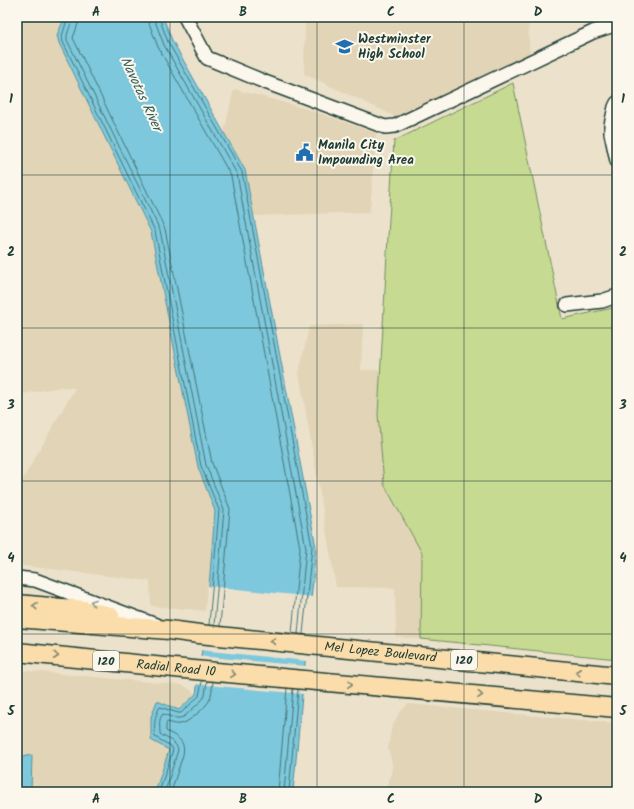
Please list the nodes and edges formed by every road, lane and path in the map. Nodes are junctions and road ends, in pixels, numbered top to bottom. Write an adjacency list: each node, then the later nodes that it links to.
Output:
1 (185, 17): 2 (street)
2 (617, 24)
3 (617, 103): 4 (street)
4 (617, 161)
5 (617, 296): 6 (street)
6 (567, 305)
7 (17, 578): 10 (street, one-way to 7)
8 (17, 604): 10 (highway, one-way to 8)
9 (17, 618): 10 (highway, 120)
10 (169, 630): 12 (highway, Mel Lopez Boulevard / 120, one-way to 10)
11 (17, 652): 13 (highway, Radial Road 10 / 120, one-way to 13)
12 (617, 676)
13 (617, 708)

